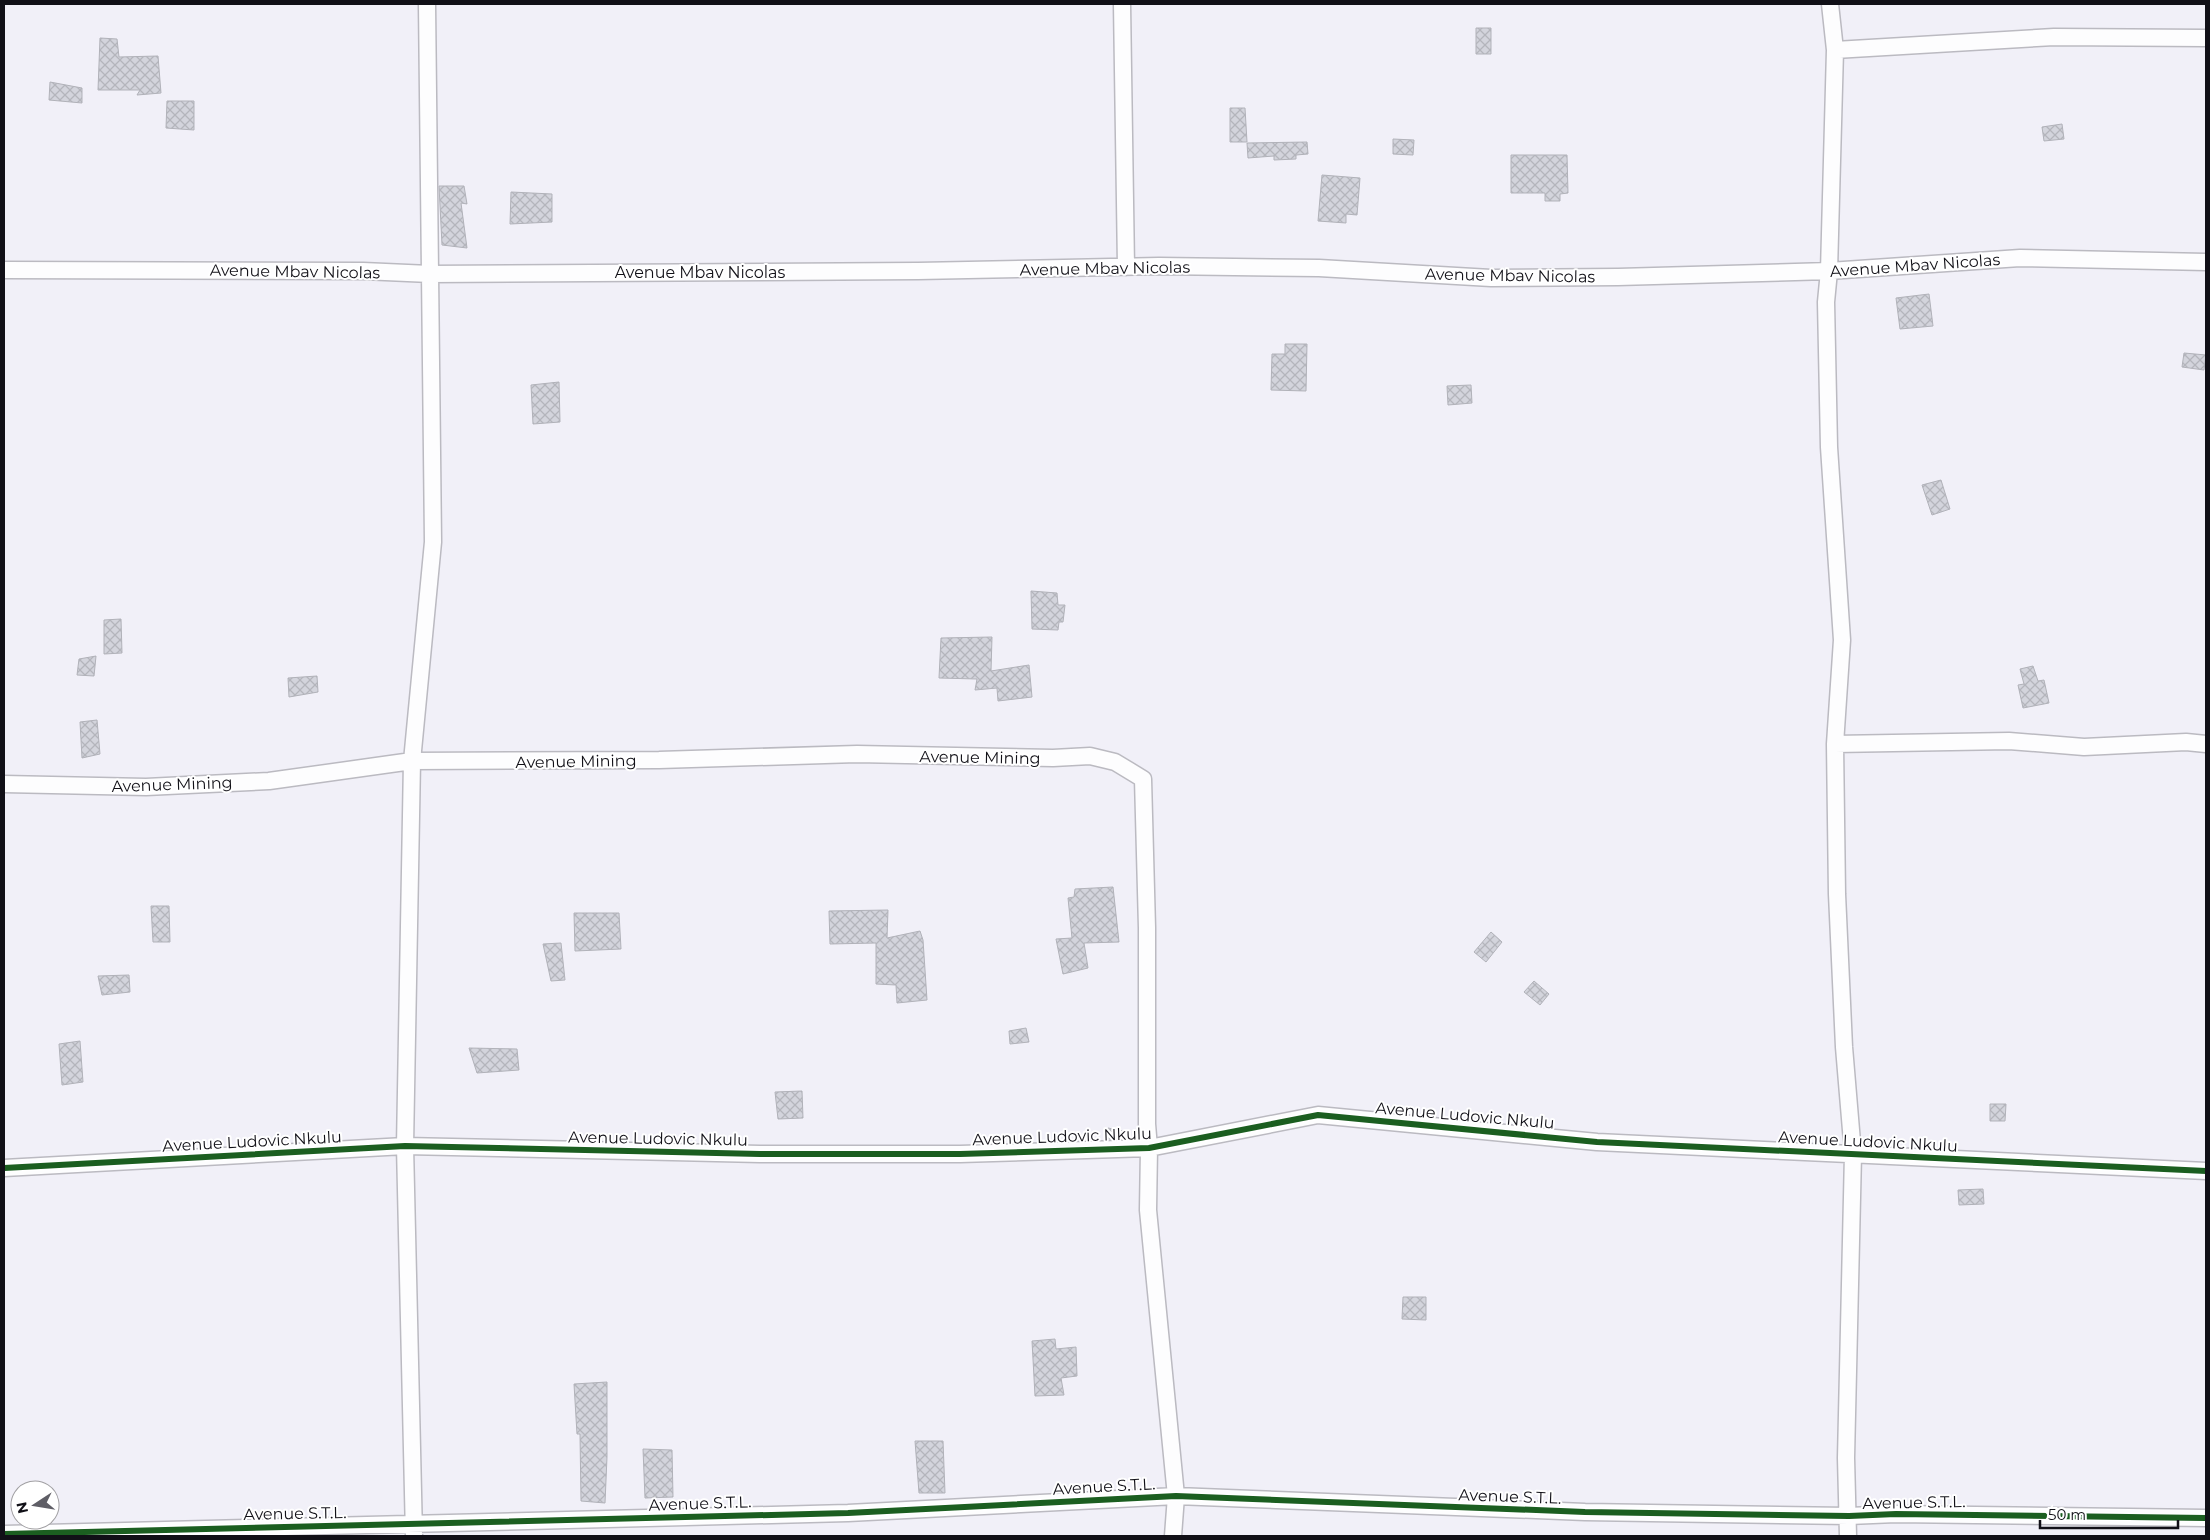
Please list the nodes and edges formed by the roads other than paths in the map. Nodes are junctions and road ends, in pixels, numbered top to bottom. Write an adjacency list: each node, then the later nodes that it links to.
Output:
1 (427, 4): 10 (street)
2 (1122, 4): 7 (street)
3 (1830, 4): 5 (street)
4 (2206, 38): 5 (street)
5 (1835, 50): 9 (street)
6 (2206, 262): 9 (street, Avenue Mbav Nicolas)
7 (1126, 267): 9 (street, Avenue Mbav Nicolas); 10 (street, Avenue Mbav Nicolas)
8 (4, 270): 10 (street, Avenue Mbav Nicolas)
9 (1829, 272): 11 (street)
10 (430, 274): 13 (street)
11 (1835, 744): 12 (street); 17 (street)
12 (2206, 744)
13 (412, 761): 14 (street, Avenue Mining); 15 (street); 16 (street, Avenue Mining)
14 (4, 784)
15 (405, 1146): 16 (street, Avenue Ludovic Nkulu); 18 (street, Avenue Ludovic Nkulu); 23 (street)
16 (1149, 1148): 17 (street, Avenue Ludovic Nkulu); 20 (street)
17 (1854, 1154): 19 (street, Avenue Ludovic Nkulu); 21 (street)
18 (4, 1168)
19 (2206, 1171)
20 (1176, 1496): 21 (street, Avenue S.T.L.); 23 (street, Avenue S.T.L.); 25 (street)
21 (1849, 1516): 22 (street, Avenue S.T.L.); 26 (street)
22 (2206, 1518)
23 (414, 1530): 24 (street, Avenue S.T.L.)
24 (4, 1534)
25 (1173, 1536)
26 (1848, 1536)

